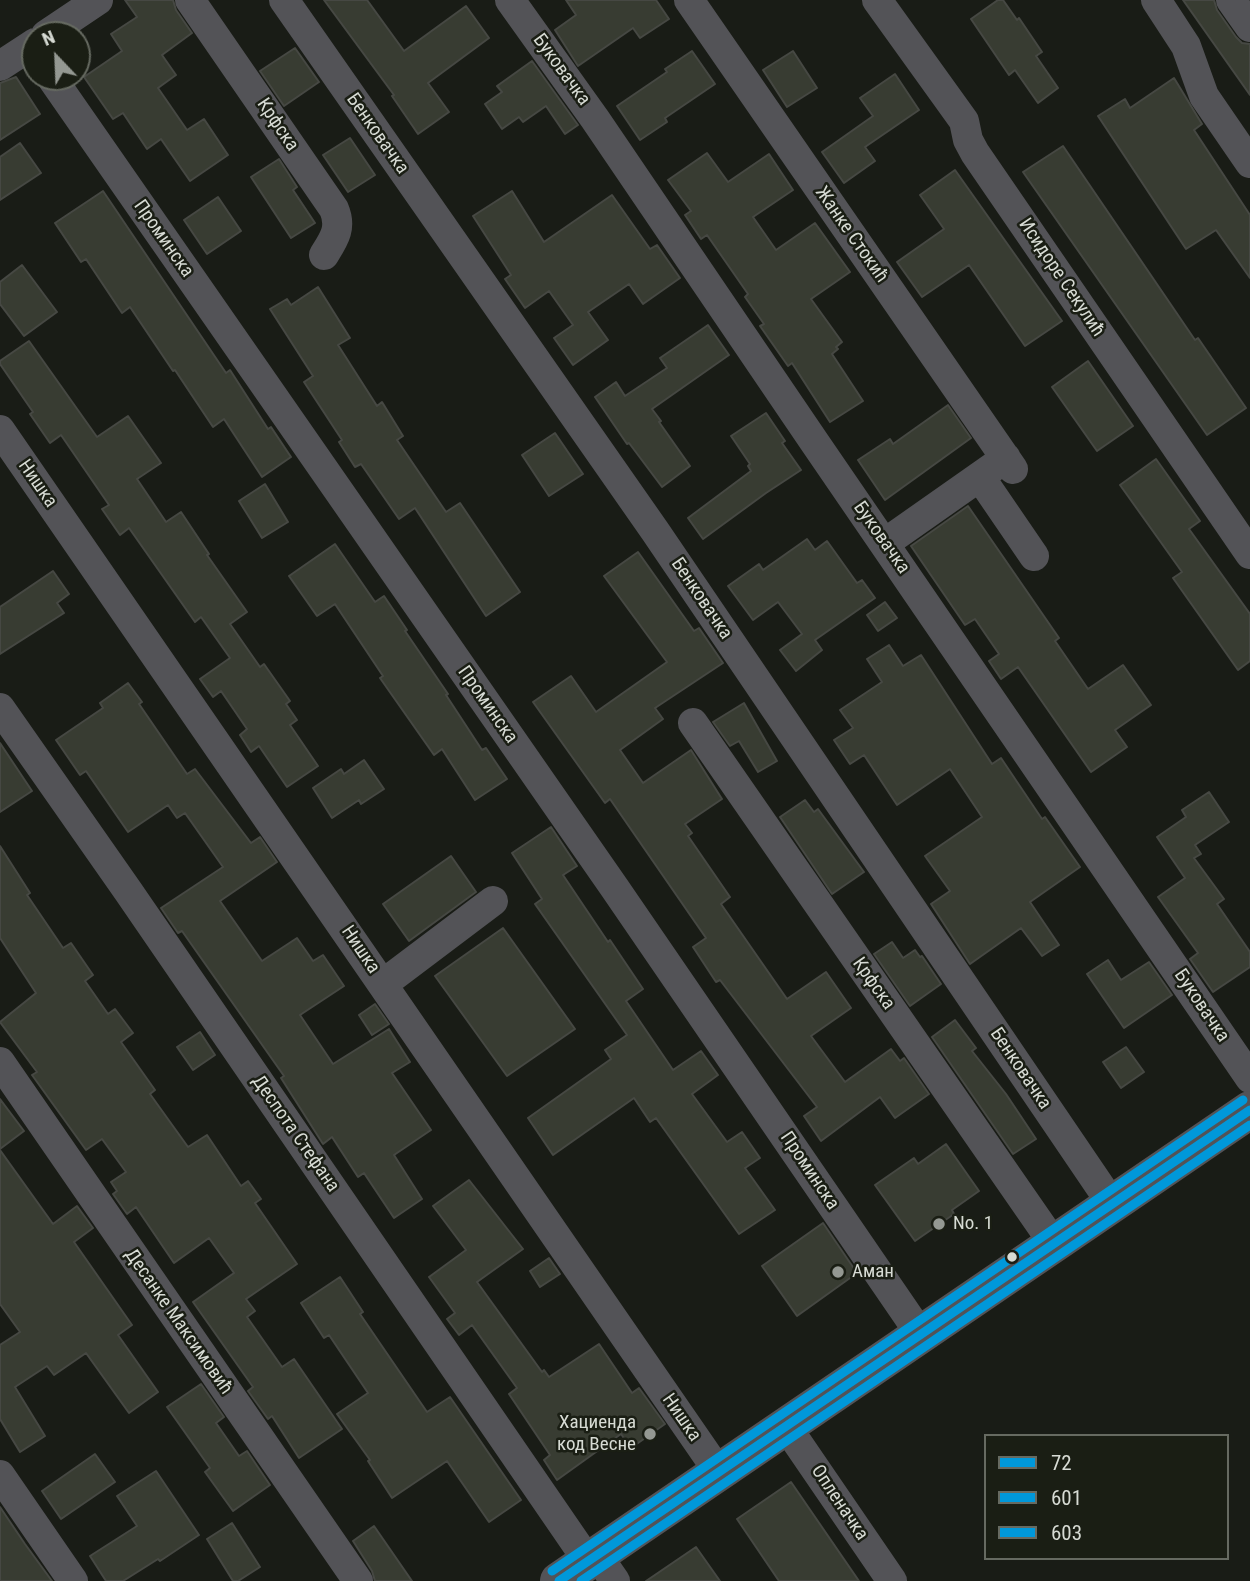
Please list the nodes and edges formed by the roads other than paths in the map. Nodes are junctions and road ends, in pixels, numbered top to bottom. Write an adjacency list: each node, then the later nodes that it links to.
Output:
1 (98, 0): 9 (street)
2 (190, 0): 15 (street, Крфска)
3 (284, 0): 28 (street, Бенковачка)
4 (510, 0): 18 (street, Буковачка)
5 (689, 0): 17 (street, Жанке Стокић)
6 (877, 0): 19 (street, Исидоре Секулић)
7 (1156, 0): 14 (street)
8 (1231, 0): 10 (street)
9 (69, 21)
10 (1250, 27)
11 (21, 54): 12 (street)
12 (0, 66)
13 (61, 91): 30 (street, Проминска)
14 (1250, 163)
15 (324, 255)
16 (0, 430): 24 (street, Нишка)
17 (980, 477): 18 (street); 20 (street)
18 (885, 543): 26 (street, Буковачка)
19 (1250, 554)
20 (1034, 556)
21 (0, 708): 34 (street, Деспота Стефана)
22 (693, 723): 29 (street, Крфска)
23 (493, 901): 24 (street)
24 (383, 984): 32 (street, Нишка)
25 (0, 1062): 36 (street, Десанке Максимовић)
26 (1250, 1078)
27 (1250, 1110): 28 (main road)
28 (1112, 1204): 29 (main road)
29 (1054, 1244): 30 (main road)
30 (921, 1335): 31 (main road)
31 (786, 1426): 32 (main road); 37 (street, Опленачка)
32 (718, 1471): 34 (main road)
33 (0, 1475): 35 (street)
34 (590, 1569)
35 (73, 1581)
36 (358, 1581)
37 (892, 1581)

